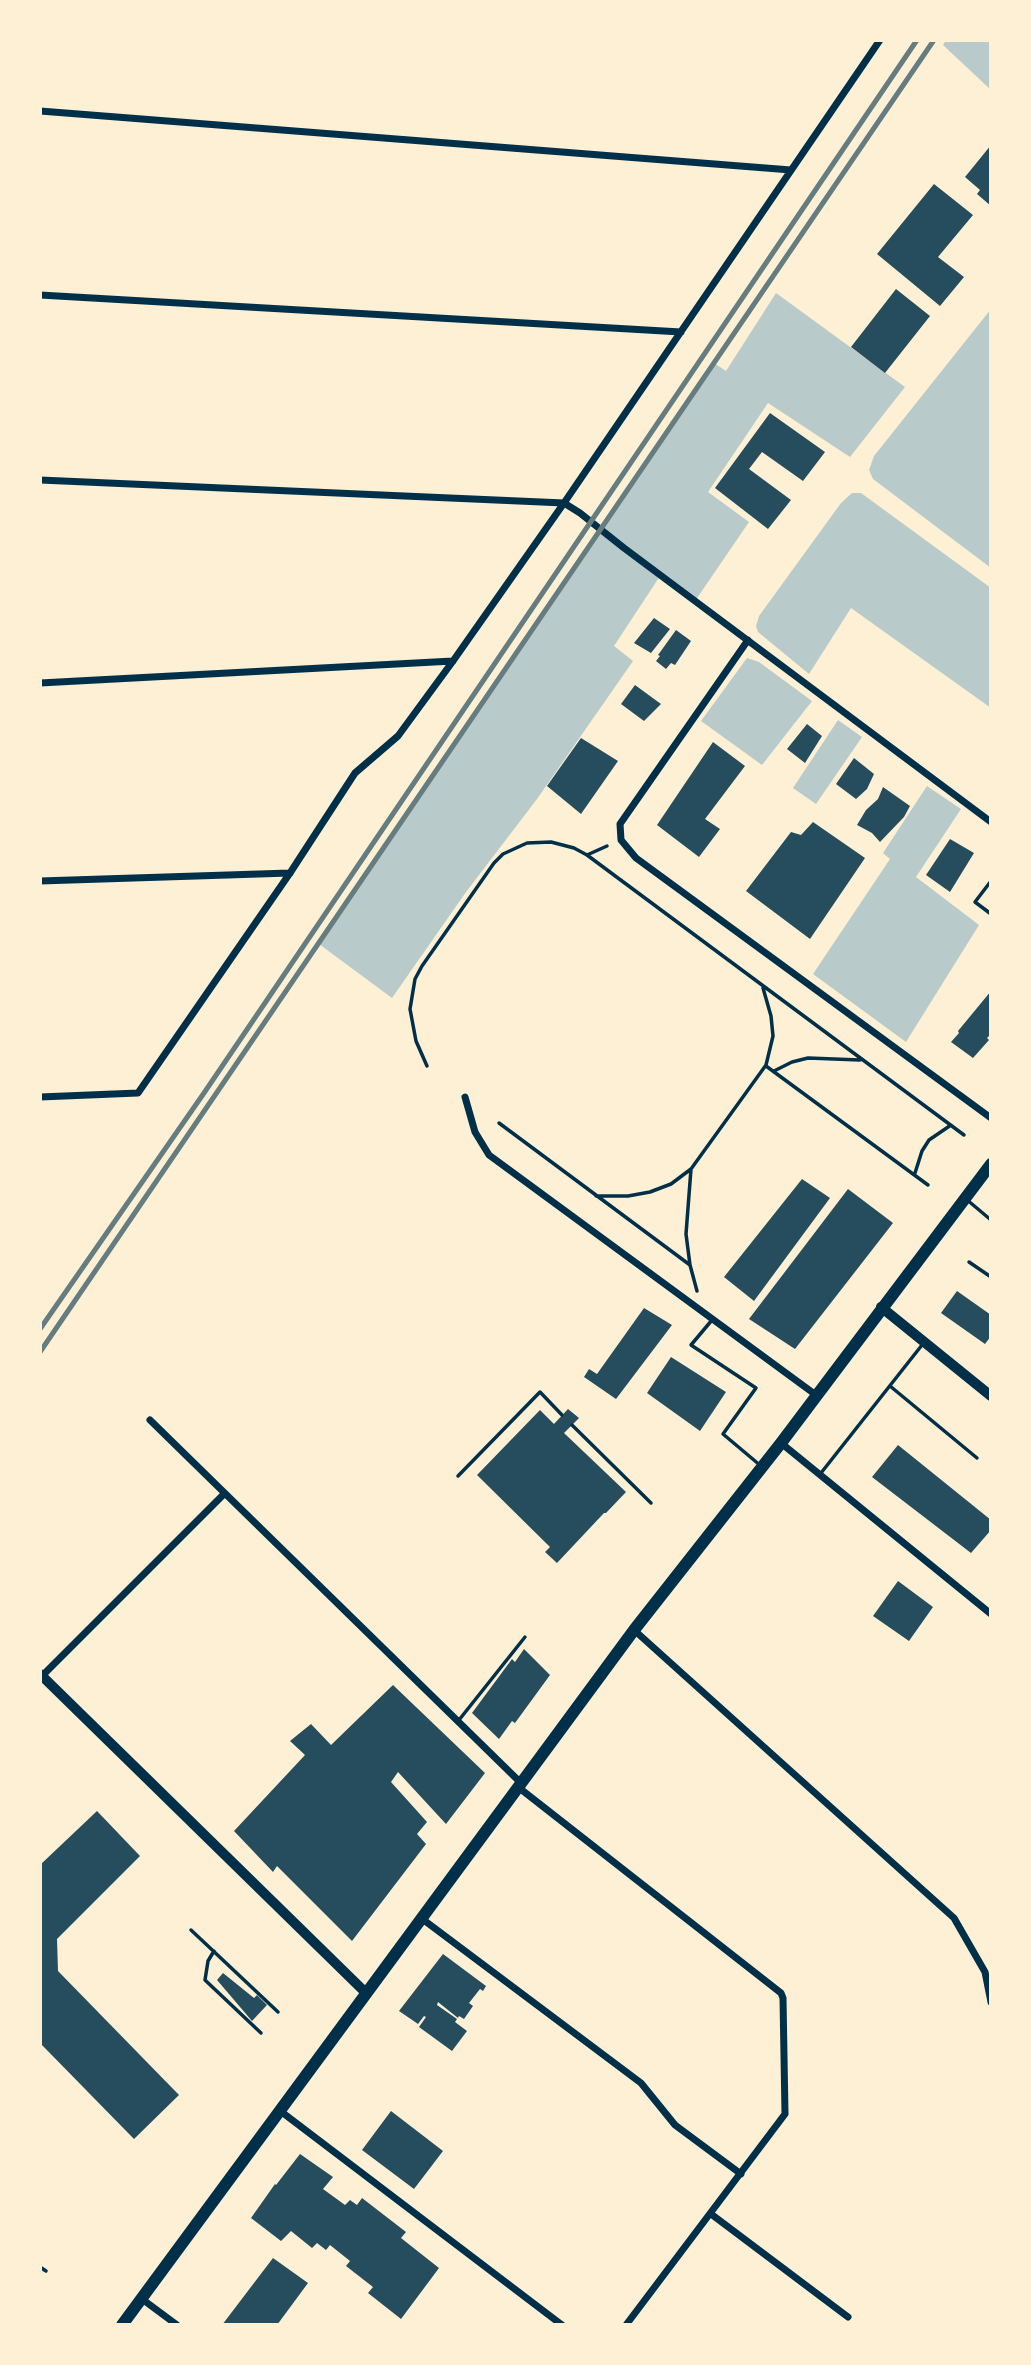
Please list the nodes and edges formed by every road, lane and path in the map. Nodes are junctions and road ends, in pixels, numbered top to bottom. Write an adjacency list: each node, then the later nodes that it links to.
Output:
1 (880, 40): 3 (street)
2 (40, 111): 3 (street)
3 (792, 170): 5 (street)
4 (40, 295): 5 (street)
5 (681, 332): 7 (street)
6 (40, 480): 7 (street)
7 (564, 503): 8 (street); 9 (street)
8 (748, 640): 11 (street); 25 (street)
9 (453, 661): 10 (street); 14 (street)
10 (40, 683)
11 (991, 822)
12 (607, 846): 13 (path)
13 (587, 855): 18 (path); 21 (path)
14 (290, 873): 15 (street); 23 (street)
15 (40, 881)
16 (991, 881): 17 (lane)
17 (991, 914)
18 (762, 986): 19 (path); 20 (path)
19 (862, 1060): 22 (path); 27 (path)
20 (766, 1065): 22 (path); 30 (path)
21 (427, 1066)
22 (774, 1071): 31 (path)
23 (40, 1097)
24 (465, 1097): 41 (street)
25 (991, 1118)
26 (499, 1123): 33 (path)
27 (951, 1125): 28 (path); 31 (path)
28 (964, 1135)
29 (991, 1164): 34 (main road)
30 (691, 1169): 33 (path); 37 (path)
31 (915, 1173): 32 (path)
32 (928, 1185)
33 (596, 1196): 37 (path)
34 (964, 1198): 35 (lane); 40 (main road)
35 (991, 1220)
36 (969, 1262): 38 (lane)
37 (690, 1265): 39 (path)
38 (991, 1277)
39 (697, 1292)
40 (881, 1307): 42 (street); 45 (main road)
41 (712, 1319): 45 (street); 51 (lane)
42 (924, 1342): 43 (lane); 44 (street)
43 (890, 1386): 50 (lane); 52 (lane)
44 (990, 1393)
45 (816, 1395): 49 (main road)
46 (562, 1415): 53 (lane)
47 (150, 1420): 54 (street)
48 (572, 1426): 55 (lane)
49 (781, 1443): 51 (main road); 52 (street)
50 (977, 1458)
51 (762, 1467): 57 (main road)
52 (819, 1475): 56 (street)
53 (458, 1476)
54 (224, 1494): 59 (street); 60 (street)
55 (651, 1503)
56 (991, 1614)
57 (634, 1630): 61 (main road); 66 (street)
58 (525, 1637): 60 (lane)
59 (41, 1675): 65 (street)
60 (458, 1721): 61 (street)
61 (520, 1785): 62 (main road); 70 (street)
62 (421, 1919): 65 (main road); 70 (street)
63 (191, 1930): 64 (lane)
64 (214, 1951): 67 (lane); 68 (lane)
65 (366, 1993): 69 (main road)
66 (991, 2002)
67 (278, 2012)
68 (261, 2033)
69 (279, 2110): 74 (main road); 78 (street)
70 (741, 2174): 71 (street)
71 (711, 2214): 75 (street); 79 (street)
72 (40, 2267): 73 (path)
73 (46, 2270)
74 (142, 2298): 76 (main road); 77 (street)
75 (848, 2317)
76 (122, 2325)
77 (177, 2325)
78 (562, 2325)
79 (626, 2325)

